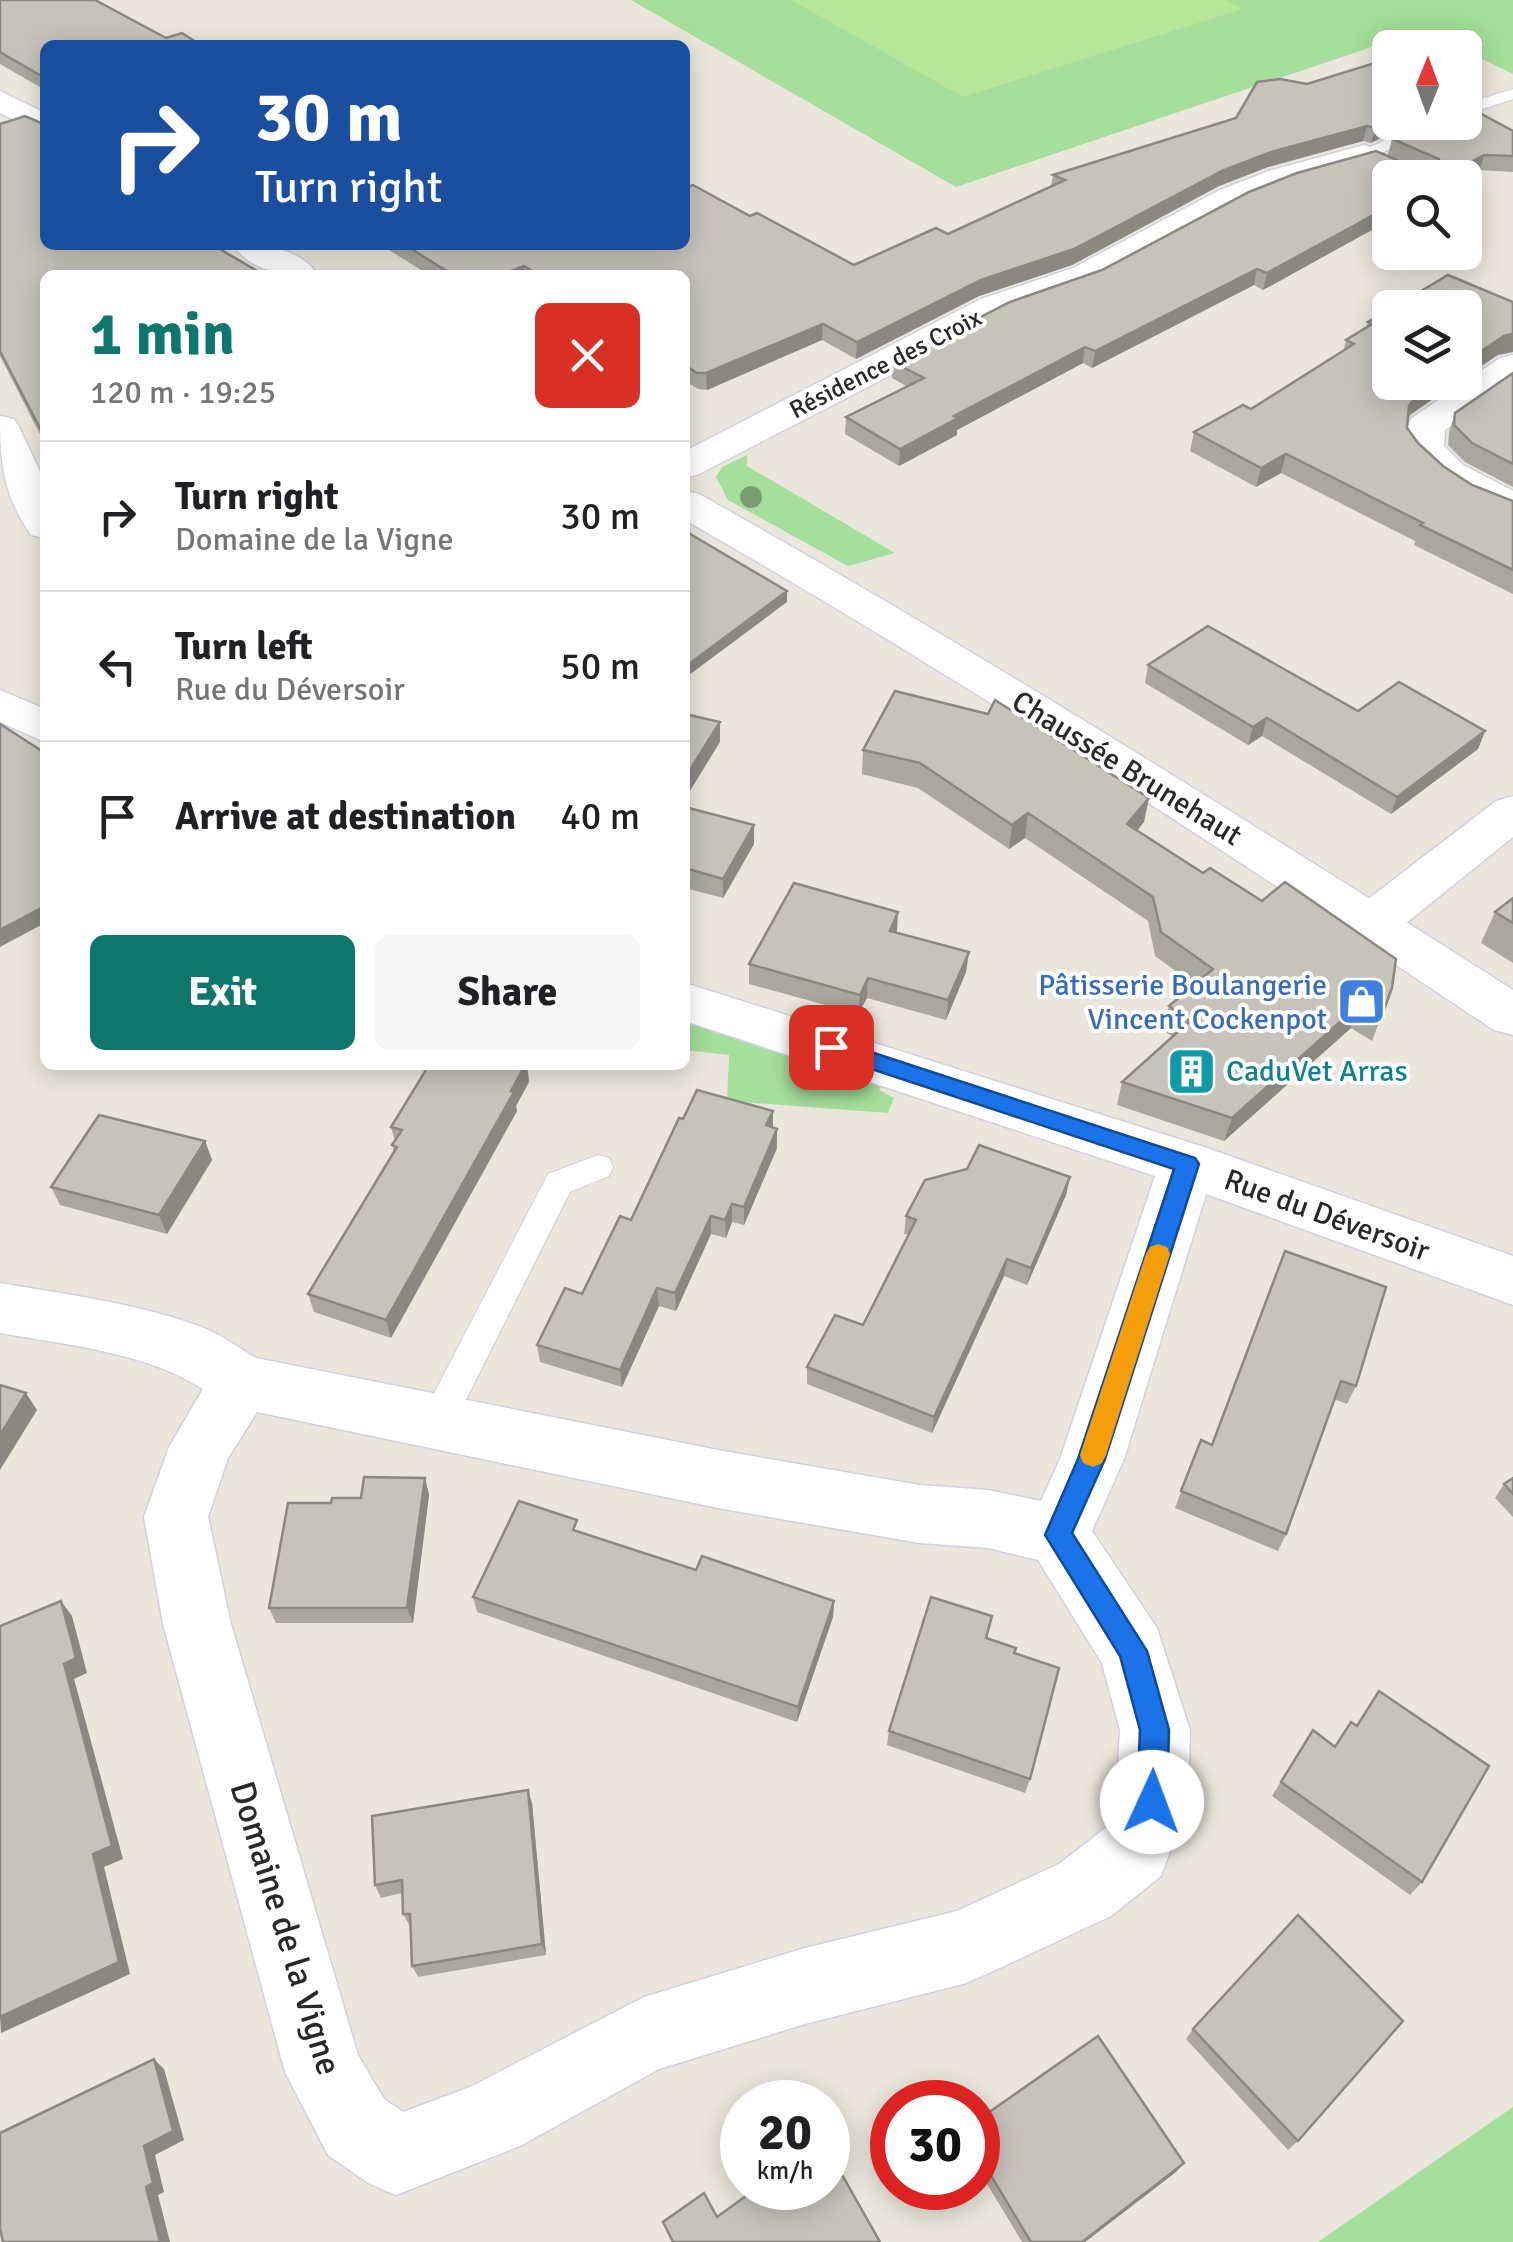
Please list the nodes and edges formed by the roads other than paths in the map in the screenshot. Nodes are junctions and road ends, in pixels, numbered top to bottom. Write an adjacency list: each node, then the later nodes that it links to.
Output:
1 (1513, 94): 3 (lane)
2 (0, 100): 4 (street)
3 (1482, 104)
4 (40, 123)
5 (1409, 140): 6 (lane)
6 (1380, 159): 11 (street, Résidence des Croix)
7 (258, 250): 8 (street)
8 (292, 270)
9 (1513, 366): 13 (street)
10 (0, 427): 14 (street)
11 (690, 463)
12 (690, 506): 18 (street, Chaussée Brunehaut)
13 (1513, 506)
14 (40, 515)
15 (0, 704): 16 (street)
16 (40, 724)
17 (1513, 812): 18 (street)
18 (1372, 923): 20 (street, Chaussée Brunehaut)
19 (690, 1004): 21 (street, Rue du Déversoir)
20 (1513, 1016)
21 (1187, 1164): 23 (street, Rue du Déversoir); 27 (street)
22 (598, 1167): 26 (lane)
23 (1513, 1281)
24 (0, 1308): 25 (street)
25 (242, 1382): 26 (street); 27 (street, Domaine de la Vigne)
26 (438, 1420): 27 (street)
27 (1058, 1535)

